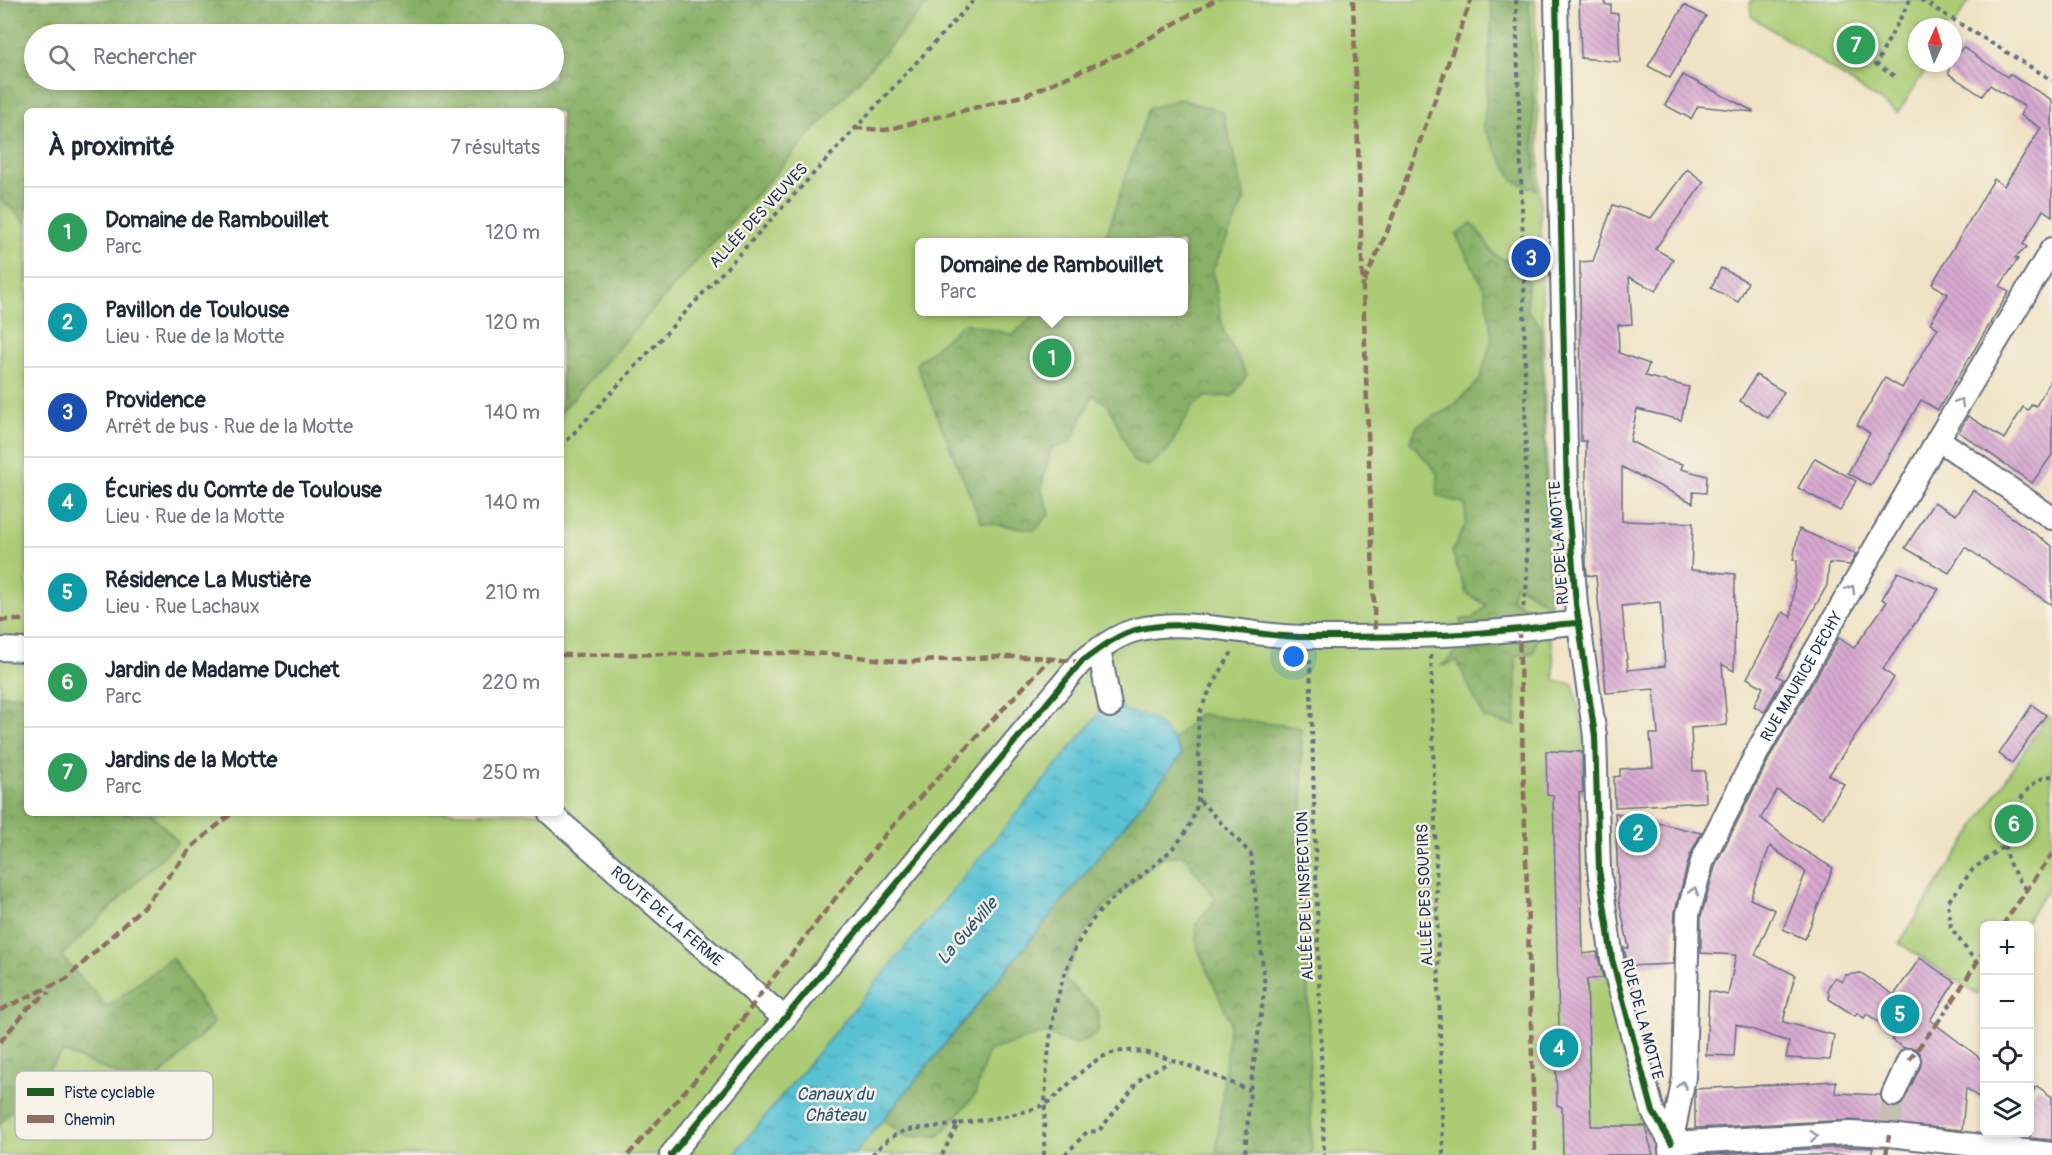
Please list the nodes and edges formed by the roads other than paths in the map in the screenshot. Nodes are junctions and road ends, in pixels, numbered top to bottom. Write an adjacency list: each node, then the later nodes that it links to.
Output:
1 (1556, 0): 5 (street, RUE DE LA MOTTE)
2 (2052, 249): 3 (street, RUE MAURICE DECHY, one-way to 2)
3 (1938, 439): 4 (street); 14 (street, RUE MAURICE DECHY, one-way to 3)
4 (2052, 518)
5 (1579, 623): 7 (street); 14 (street, RUE DE LA MOTTE)
6 (0, 649): 8 (street)
7 (1099, 649): 9 (street); 11 (street)
8 (24, 650)
9 (1110, 706)
10 (553, 816): 11 (street, ROUTE DE LA FERME)
11 (784, 1018): 16 (street)
12 (1909, 1060): 13 (street)
13 (1893, 1095)
14 (1670, 1149): 15 (street, one-way to 15)
15 (2052, 1154)
16 (671, 1155)

